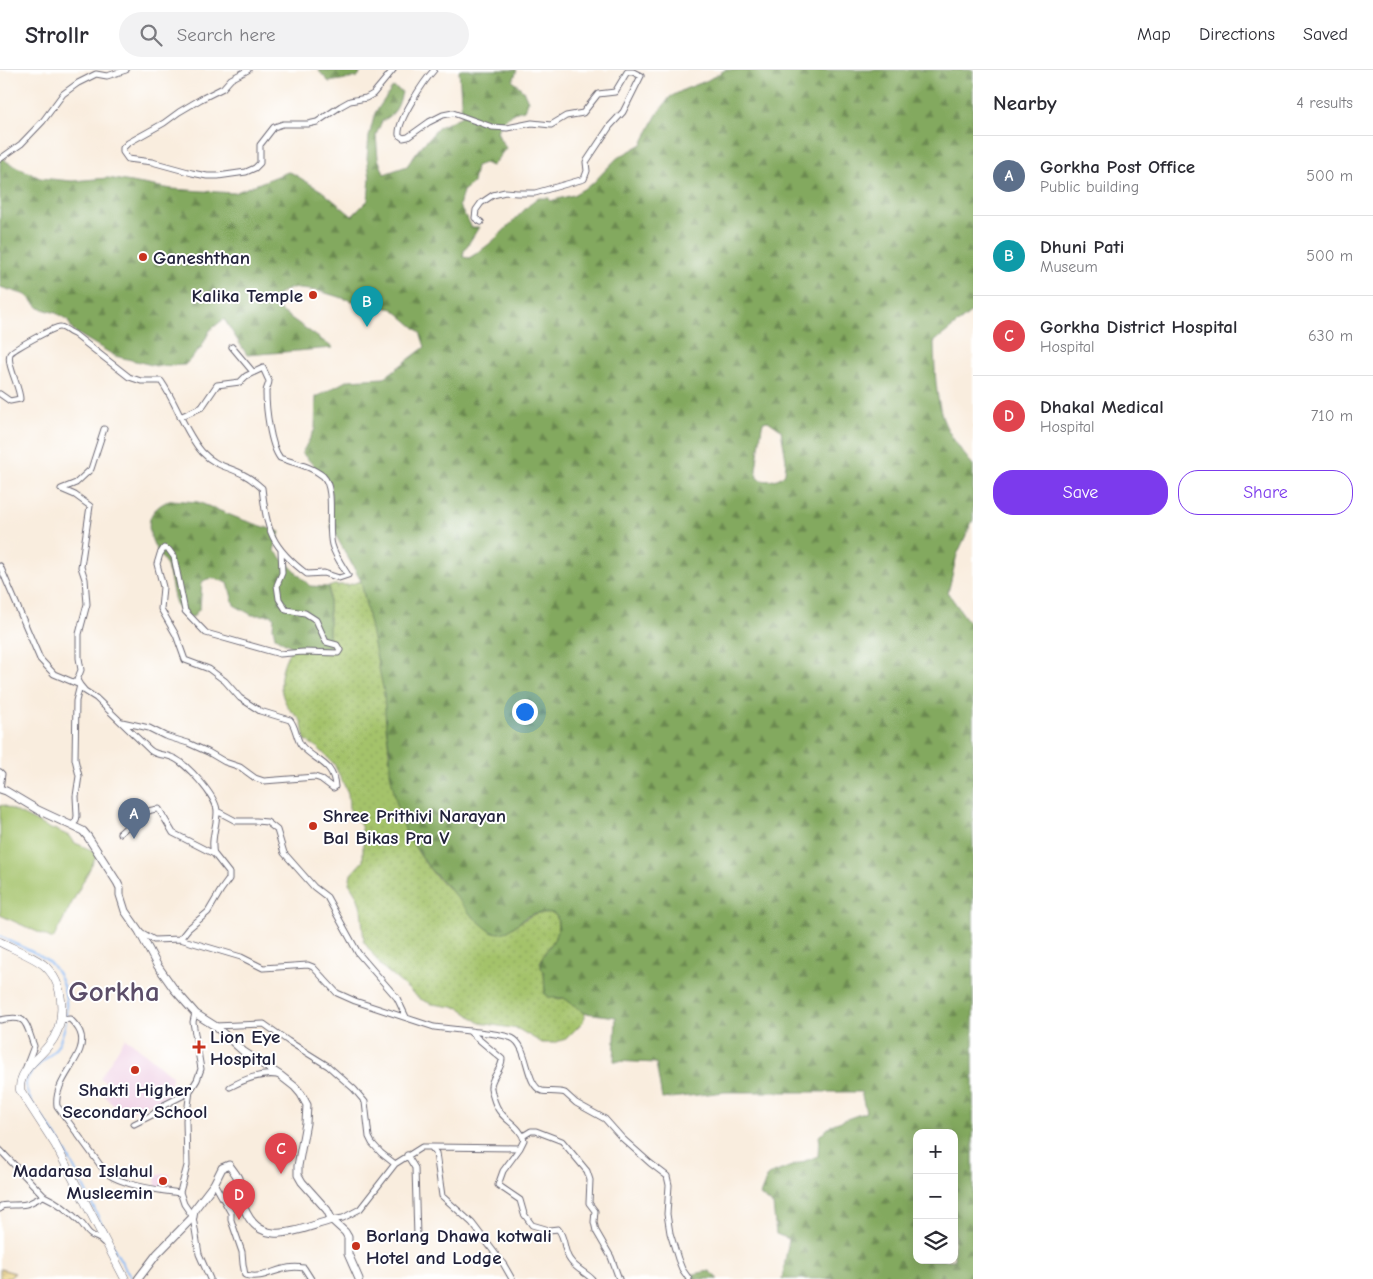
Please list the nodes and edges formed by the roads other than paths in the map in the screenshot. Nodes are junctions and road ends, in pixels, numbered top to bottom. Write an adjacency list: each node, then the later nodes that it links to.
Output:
1 (126, 70): 6 (street)
2 (248, 70): 3 (street)
3 (393, 70)
4 (434, 70): 5 (street)
5 (640, 72): 7 (street)
6 (0, 159)
7 (481, 222)
8 (232, 347): 9 (street)
9 (253, 372): 11 (street); 13 (street)
10 (0, 394): 11 (street)
11 (180, 417): 13 (street)
12 (104, 429): 15 (street)
13 (280, 550): 16 (street)
14 (0, 566): 15 (street)
15 (80, 685): 16 (street); 20 (street)
16 (122, 722): 19 (street)
17 (0, 772): 18 (street)
18 (0, 789): 20 (street)
19 (218, 811): 22 (street); 27 (street)
20 (72, 825): 23 (street)
21 (120, 834): 22 (street)
22 (214, 854): 24 (street)
23 (139, 931): 24 (street); 26 (street)
24 (180, 939): 27 (street)
25 (0, 942): 29 (main road)
26 (195, 1013): 30 (street); 35 (street)
27 (406, 1017): 31 (street)
28 (0, 1020): 32 (street)
29 (60, 1020): 32 (main road); 44 (street)
30 (215, 1026): 33 (street); 42 (street)
31 (469, 1031): 37 (street); 59 (street)
32 (25, 1071): 50 (main road)
33 (281, 1076): 34 (street); 48 (street)
34 (230, 1087)
35 (190, 1090): 36 (street); 44 (street)
36 (134, 1124)
37 (524, 1136): 39 (street); 58 (street)
38 (431, 1147): 39 (street); 41 (street); 56 (street)
39 (520, 1148): 57 (street)
40 (0, 1150): 45 (street)
41 (408, 1155): 42 (street); 49 (street)
42 (395, 1164): 48 (street)
43 (214, 1183): 47 (street); 48 (street); 54 (street)
44 (180, 1193): 47 (street)
45 (44, 1196): 46 (street); 50 (street)
46 (0, 1209)
47 (193, 1217): 52 (street); 53 (street)
48 (332, 1220): 55 (street)
49 (418, 1237)
50 (108, 1248): 51 (main road)
51 (125, 1279)
52 (138, 1279)
53 (210, 1279)
54 (311, 1279)
55 (359, 1279)
56 (512, 1279)
57 (592, 1279)
58 (618, 1279)
59 (689, 1279)

